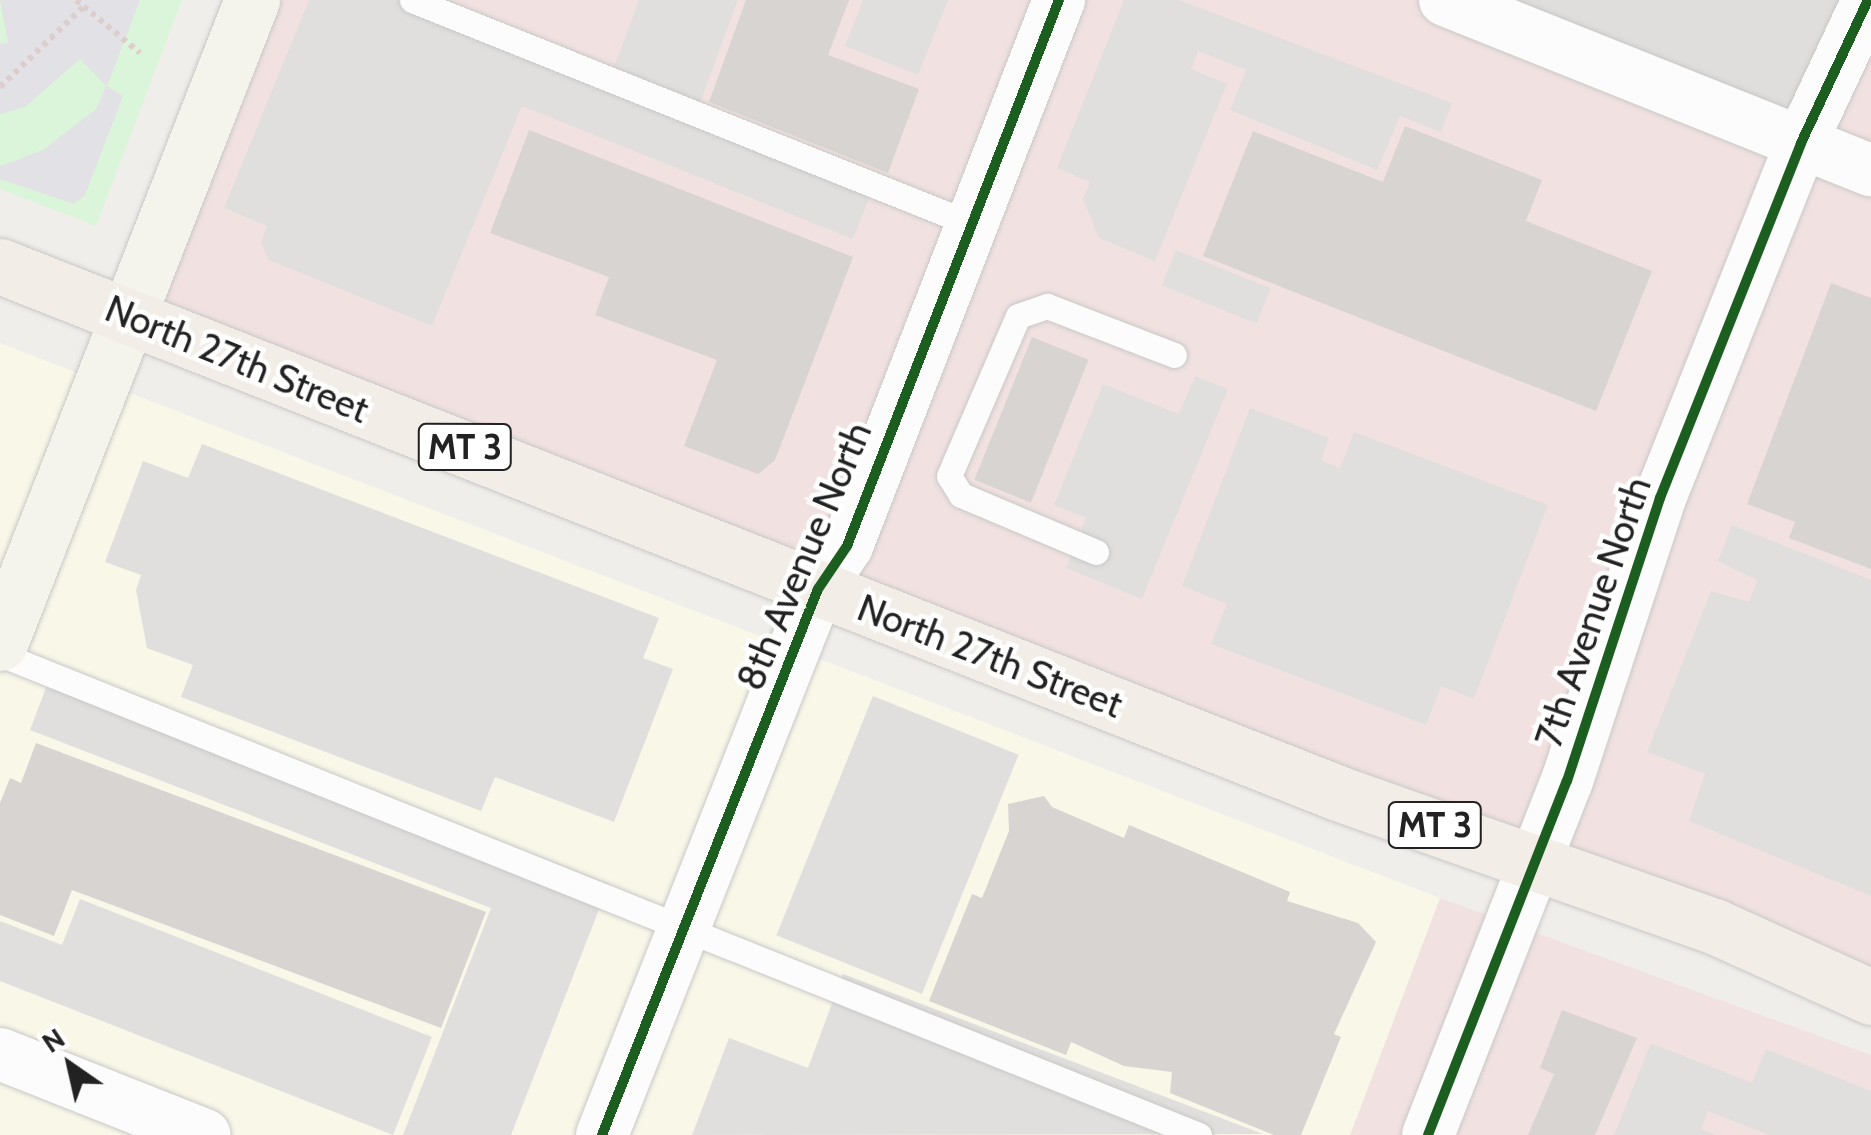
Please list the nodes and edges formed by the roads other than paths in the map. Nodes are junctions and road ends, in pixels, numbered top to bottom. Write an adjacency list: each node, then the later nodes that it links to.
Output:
1 (252, 0): 10 (street)
2 (412, 0): 8 (lane)
3 (1059, 0): 8 (street, 8th Avenue North)
4 (1444, 0): 6 (street)
5 (1868, 0): 6 (street, 7th Avenue North)
6 (1801, 143): 7 (street); 16 (street, 7th Avenue North)
7 (1871, 170)
8 (969, 223): 13 (street, 8th Avenue North)
9 (0, 266): 10 (main road, North 27th Street / MT 3)
10 (127, 315): 13 (main road, North 27th Street / MT 3); 14 (street)
11 (1174, 355): 12 (lane)
12 (1096, 552)
13 (818, 589): 16 (main road, North 27th Street / MT 3); 17 (street, 8th Avenue North)
14 (0, 643)
15 (0, 654): 17 (lane)
16 (1534, 858): 18 (main road, North 27th Street / MT 3); 23 (street, 7th Avenue North)
17 (682, 933): 21 (street, 8th Avenue North); 22 (lane)
18 (1871, 997)
19 (0, 1054): 20 (street)
20 (205, 1135)
21 (602, 1135)
22 (1199, 1135)
23 (1428, 1135)

